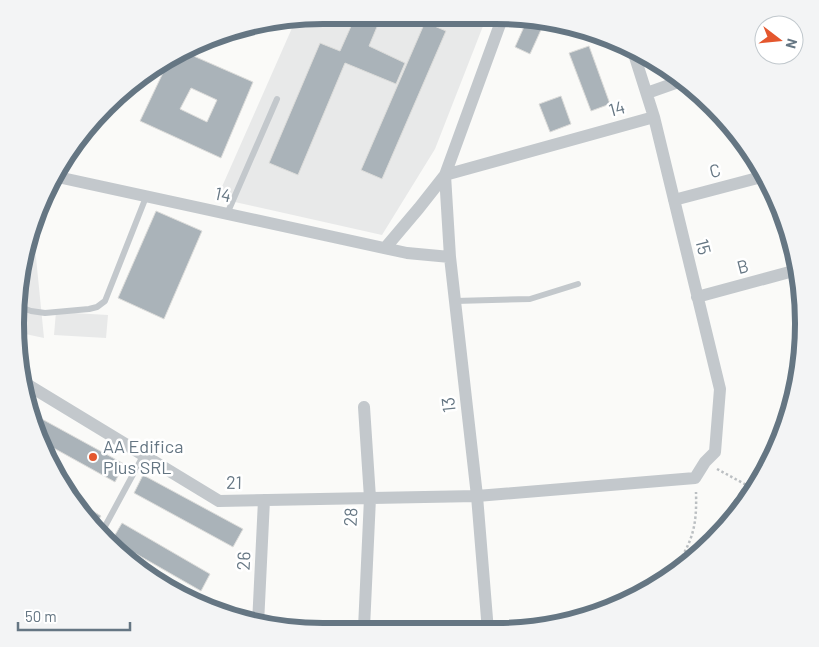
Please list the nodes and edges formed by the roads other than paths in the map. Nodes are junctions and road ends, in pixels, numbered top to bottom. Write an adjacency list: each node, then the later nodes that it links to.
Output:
1 (499, 24): 7 (street, 13)
2 (636, 59): 4 (street, 15)
3 (675, 84): 4 (street, 14)
4 (647, 93): 6 (street, 15)
5 (277, 99): 12 (lane)
6 (654, 117): 7 (street, 14); 11 (street, 15)
7 (445, 174): 13 (street, 13); 14 (street, 13)
8 (62, 178): 10 (street, 14)
9 (757, 178): 11 (street, C)
10 (146, 197): 12 (street, 14); 19 (lane)
11 (674, 200): 17 (street, 15)
12 (227, 214): 13 (street, 14)
13 (386, 247): 14 (street, 14)
14 (450, 257): 18 (street, 13)
15 (790, 272): 17 (street, B)
16 (578, 284): 18 (lane)
17 (697, 297): 23 (street, 15)
18 (455, 300): 24 (street, 13)
19 (24, 308)
20 (31, 387): 22 (street, 21)
21 (364, 407): 25 (street, 28)
22 (143, 456): 26 (street, 21); 27 (lane)
23 (695, 478): 24 (street, 21)
24 (477, 496): 25 (street, 21); 30 (street, 13)
25 (370, 498): 26 (street, 21); 29 (street, 28)
26 (264, 500): 28 (street, 26)
27 (104, 527)
28 (258, 616)
29 (364, 623)
30 (487, 623)

